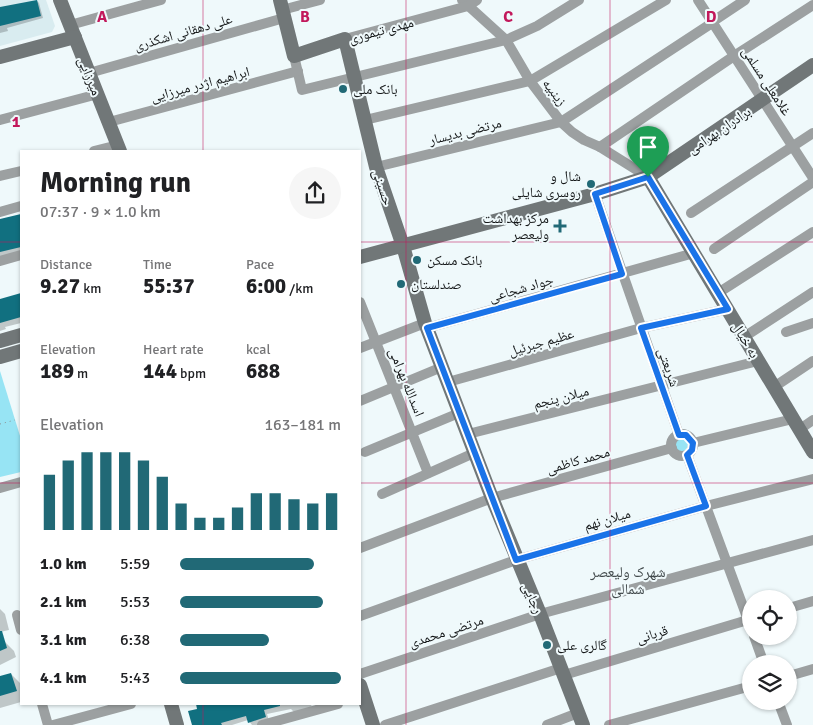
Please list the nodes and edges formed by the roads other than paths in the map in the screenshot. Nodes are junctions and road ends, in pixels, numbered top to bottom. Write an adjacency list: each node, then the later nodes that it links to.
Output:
1 (60, 0): 13 (street, میرزایی)
2 (161, 0): 13 (street)
3 (320, 0): 11 (street, علی دهقانی اشکذری)
4 (477, 0): 9 (street, مهدی تیموری)
5 (579, 0): 15 (street)
6 (666, 0): 23 (street)
7 (698, 0): 12 (street, غلامعلی مسلمی)
8 (745, 0): 12 (street, مرتضی بدیسار)
9 (465, 3): 14 (street, مهدی تیموری); 15 (street, زینبیه)
10 (813, 5): 17 (street)
11 (282, 10): 16 (street); 21 (street, علی دهقانی اشکذری)
12 (712, 22): 17 (street, غلامعلی مسلمی); 29 (street, مرتضی بدیسار)
13 (72, 31): 18 (street); 21 (street, میرزایی)
14 (345, 39): 16 (street, مهدی تیموری); 22 (street, حسینی)
15 (506, 40): 22 (street); 23 (street, زینبیه)
16 (294, 56): 20 (street)
17 (734, 56): 25 (street, غلامعلی مسلمی); 32 (street)
18 (0, 57)
19 (813, 65): 25 (street, برادران بهرامی)
20 (298, 71): 22 (street); 28 (street, ابراهیم اژدر میرزایی)
21 (89, 73): 24 (street, میرزایی)
22 (355, 77): 27 (street, حسینی)
23 (530, 81): 27 (street); 29 (street, زینبیه)
24 (98, 94): 26 (street); 28 (street, میرزایی)
25 (762, 100): 31 (street, غلامعلی مسلمی); 38 (street, برادران بهرامی)
26 (0, 120)
27 (365, 120): 35 (street, حسینی)
28 (109, 122): 33 (street, میرزایی)
29 (561, 122): 32 (street, زینبیه); 35 (street, مرتضی بدیسار)
30 (813, 133): 31 (street)
31 (792, 146): 39 (street, غلامعلی مسلمی); 44 (street)
32 (600, 147): 38 (street, زینبیه)
33 (119, 148): 34 (street)
34 (102, 150)
35 (376, 167): 46 (street, حسینی)
36 (20, 171): 37 (street)
37 (0, 176)
38 (648, 177): 41 (street, برادران بهرامی); 48 (street, به خیال)
39 (813, 178)
40 (813, 182): 47 (street)
41 (595, 194): 46 (street, برادران بهرامی); 52 (street, شریعتی)
42 (20, 206): 43 (street)
43 (0, 212)
44 (691, 213)
45 (813, 232): 54 (street)
46 (403, 246): 50 (street, برادران بهرامی); 58 (street, رجایی)
47 (714, 249)
48 (694, 253): 52 (street, جواد شجاعی); 54 (street, به خیال)
49 (20, 255): 51 (street)
50 (361, 257)
51 (0, 261)
52 (622, 274): 58 (street, جواد شجاعی); 59 (street, شریعتی)
53 (813, 292): 62 (street)
54 (718, 293): 56 (street, به خیال)
55 (361, 304): 64 (street, اسدالله بهرامی)
56 (728, 309): 59 (street, عظیم جبرئیل); 62 (street, به خیال)
57 (813, 323): 60 (street)
58 (426, 325): 64 (street, جواد شجاعی); 70 (street, رجایی)
59 (641, 328): 71 (street, عظیم جبرئیل); 73 (street, شریعتی)
60 (786, 332)
61 (20, 335): 63 (street)
62 (744, 337): 68 (street, به خیال)
63 (0, 341)
64 (376, 342): 65 (street, جواد شجاعی); 72 (street, اسدالله بهرامی)
65 (361, 348)
66 (20, 351): 67 (street)
67 (0, 357)
68 (758, 361): 73 (street, میلان پنجم); 74 (street, به خیال)
69 (813, 362): 74 (street)
70 (442, 368): 71 (street, رجایی); 72 (street)
71 (448, 382): 76 (street, رجایی)
72 (394, 386): 75 (street); 79 (street, اسدالله بهرامی)
73 (661, 387): 80 (street, میلان پنجم); 81 (street, شریعتی)
74 (774, 387): 78 (street, به خیال)
75 (361, 401)
76 (459, 413): 79 (street); 80 (street, رجایی)
77 (813, 420): 78 (street)
78 (796, 424): 82 (street); 85 (street, به خیال)
79 (413, 433): 84 (street); 88 (street, اسدالله بهرامی)
80 (468, 434): 86 (street, رجایی)
81 (679, 435): 82 (street); 83 (street)
82 (693, 443): 87 (street)
83 (672, 448): 87 (street); 93 (street, محمد کاظمی)
84 (365, 452)
85 (813, 452)
86 (474, 453): 88 (street); 93 (street, رجایی)
87 (687, 455): 94 (street)
88 (428, 473): 92 (street)
89 (813, 480): 94 (street, میلان نهم)
90 (20, 482): 91 (street)
91 (0, 488)
92 (382, 494)
93 (492, 498): 96 (street, محمد کاظمی); 97 (street, رجایی)
94 (706, 506): 97 (street, میلان نهم); 98 (street)
95 (813, 540): 98 (street, مرتضی محمدی)
96 (361, 548)
97 (516, 560): 102 (street, رجایی); 104 (street, میلان نهم)
98 (727, 563): 100 (street); 102 (street, مرتضی محمدی)
99 (813, 601): 101 (street)
100 (742, 602)
101 (797, 606)
102 (540, 614): 108 (street, رجایی); 109 (street, مرتضی محمدی)
103 (17, 615): 106 (street)
104 (361, 616)
105 (742, 625): 108 (street, قربانی)
106 (20, 626)
107 (813, 669): 110 (street)
108 (562, 672): 118 (street, رجایی); 124 (street, قربانی)
109 (361, 674)
110 (797, 674)
111 (742, 688): 126 (street)
112 (361, 693): 123 (street)
113 (42, 705): 119 (street)
114 (127, 705): 120 (street)
115 (171, 705): 121 (street)
116 (334, 705): 122 (street)
117 (781, 710): 127 (street)
118 (580, 719): 125 (street)
119 (48, 725)
120 (53, 725)
121 (177, 725)
122 (262, 725)
123 (373, 725)
124 (385, 725)
125 (547, 725)
126 (609, 725)
127 (787, 725)

